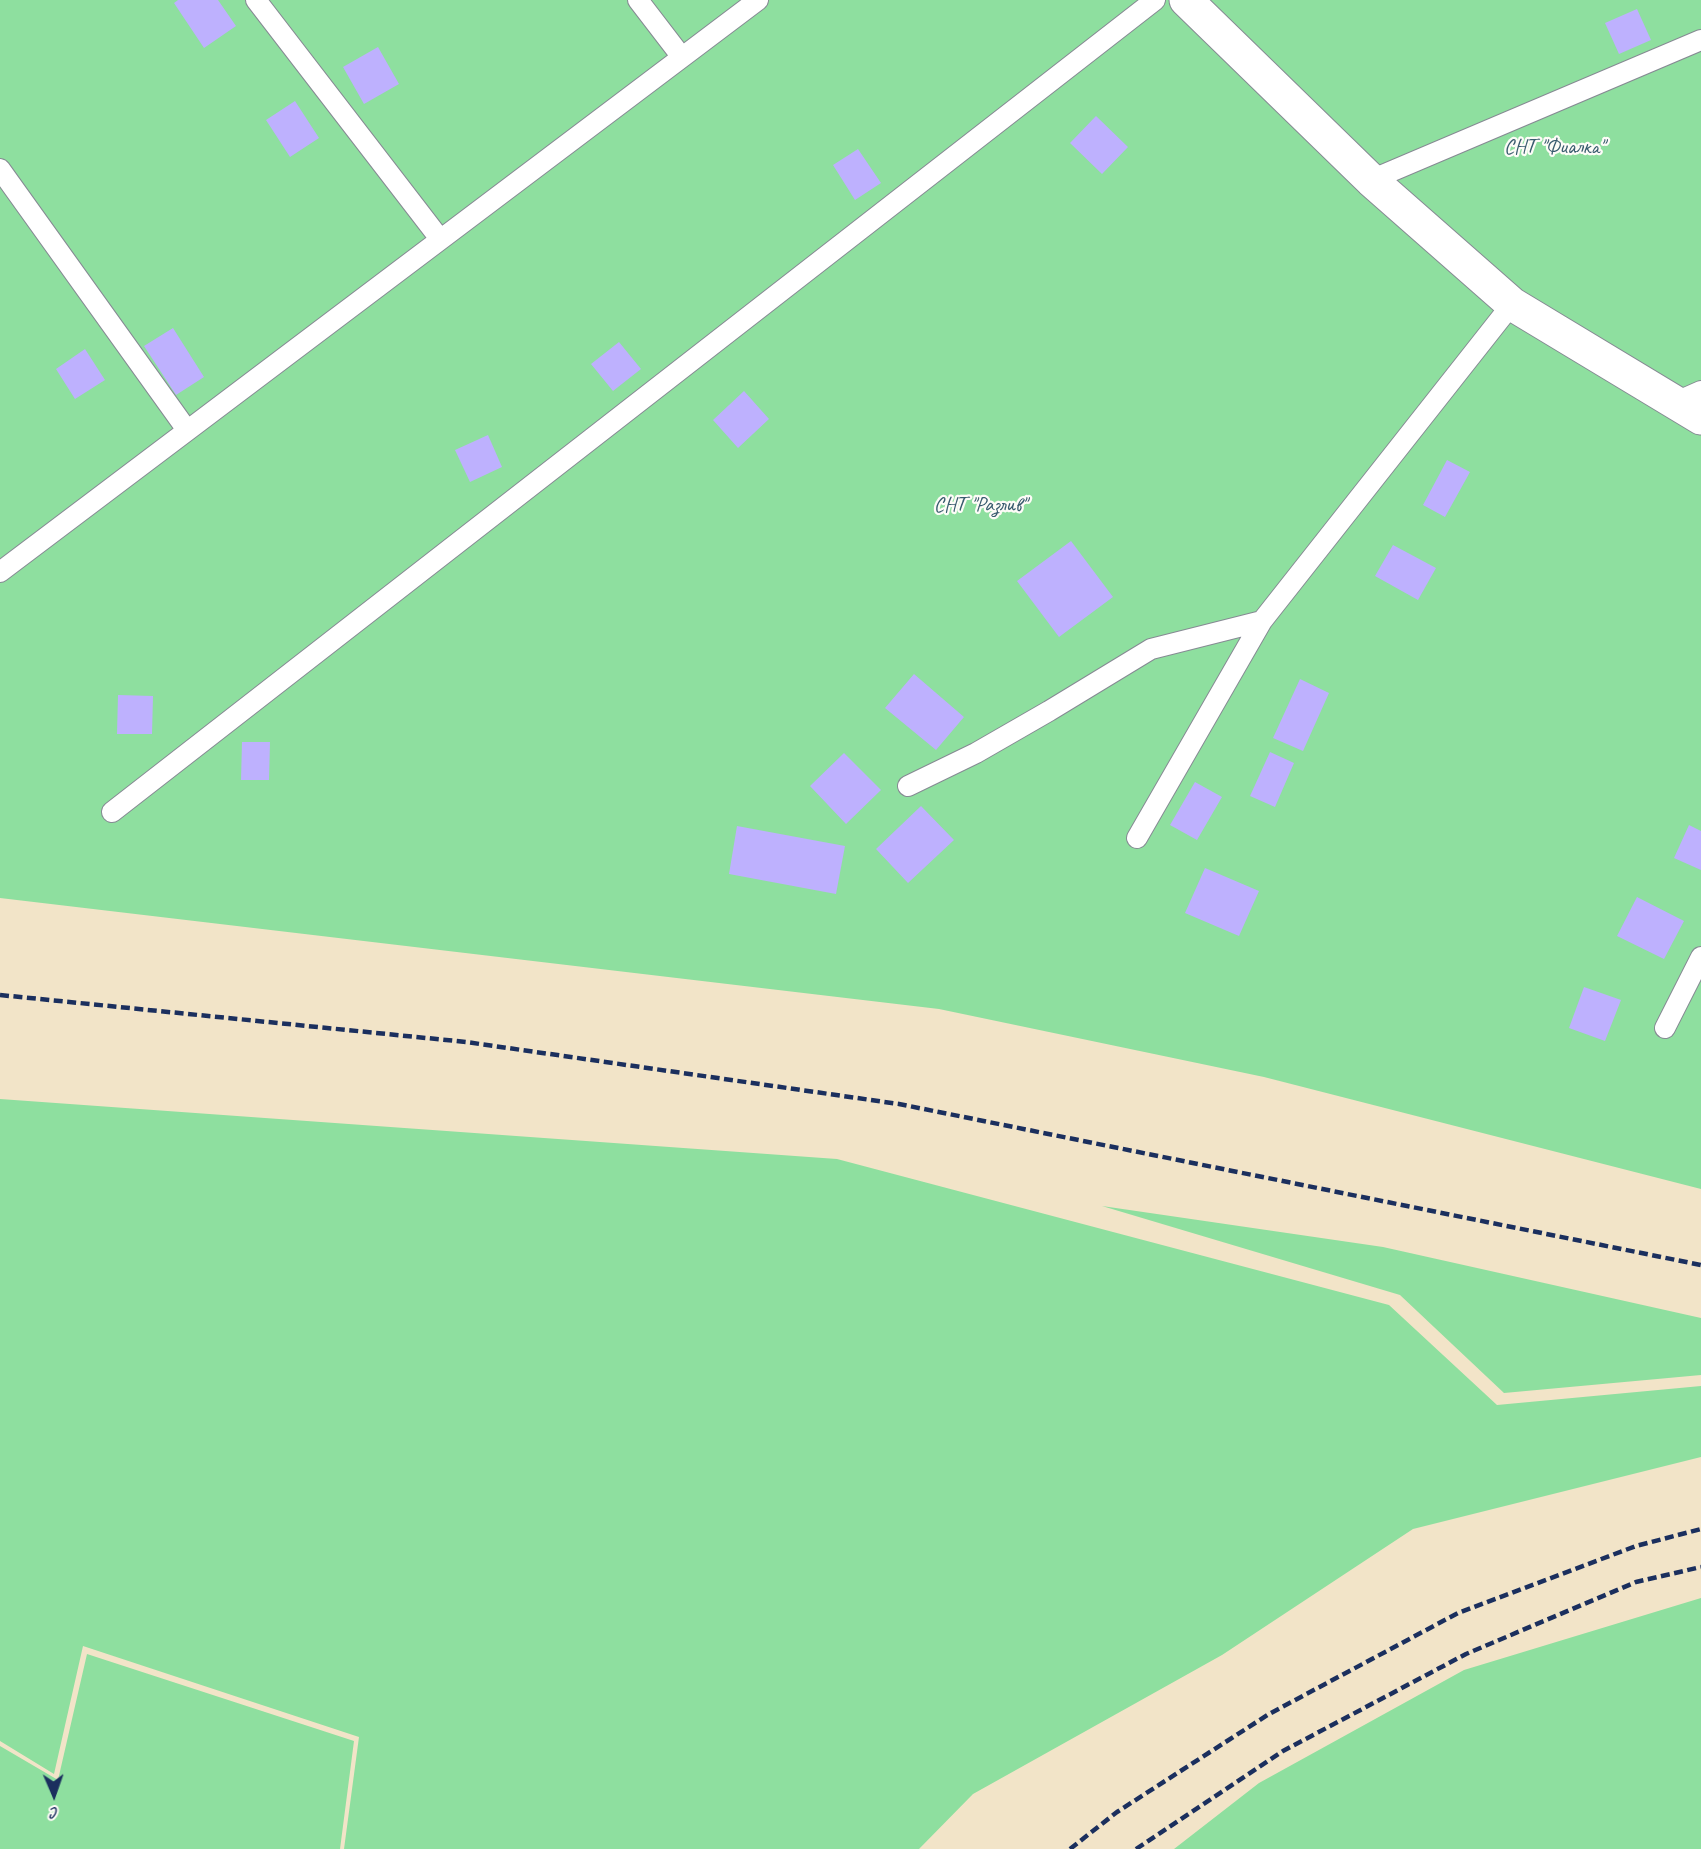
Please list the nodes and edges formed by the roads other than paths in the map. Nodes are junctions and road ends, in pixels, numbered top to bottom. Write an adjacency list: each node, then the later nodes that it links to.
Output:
1 (256, 0): 10 (lane)
2 (638, 0): 7 (lane)
3 (758, 0): 7 (lane)
4 (1155, 0): 17 (lane)
5 (1186, 0): 9 (street)
6 (1701, 40): 9 (lane)
7 (681, 56): 10 (lane)
8 (0, 169): 13 (lane)
9 (1371, 180): 11 (street)
10 (440, 239): 13 (lane)
11 (1512, 304): 12 (street); 15 (lane)
12 (1692, 404)
13 (187, 430): 14 (lane)
14 (0, 572)
15 (1262, 621): 16 (lane); 18 (lane)
16 (908, 786)
17 (112, 812)
18 (1137, 838)
19 (1701, 957): 20 (lane)
20 (1665, 1028)

